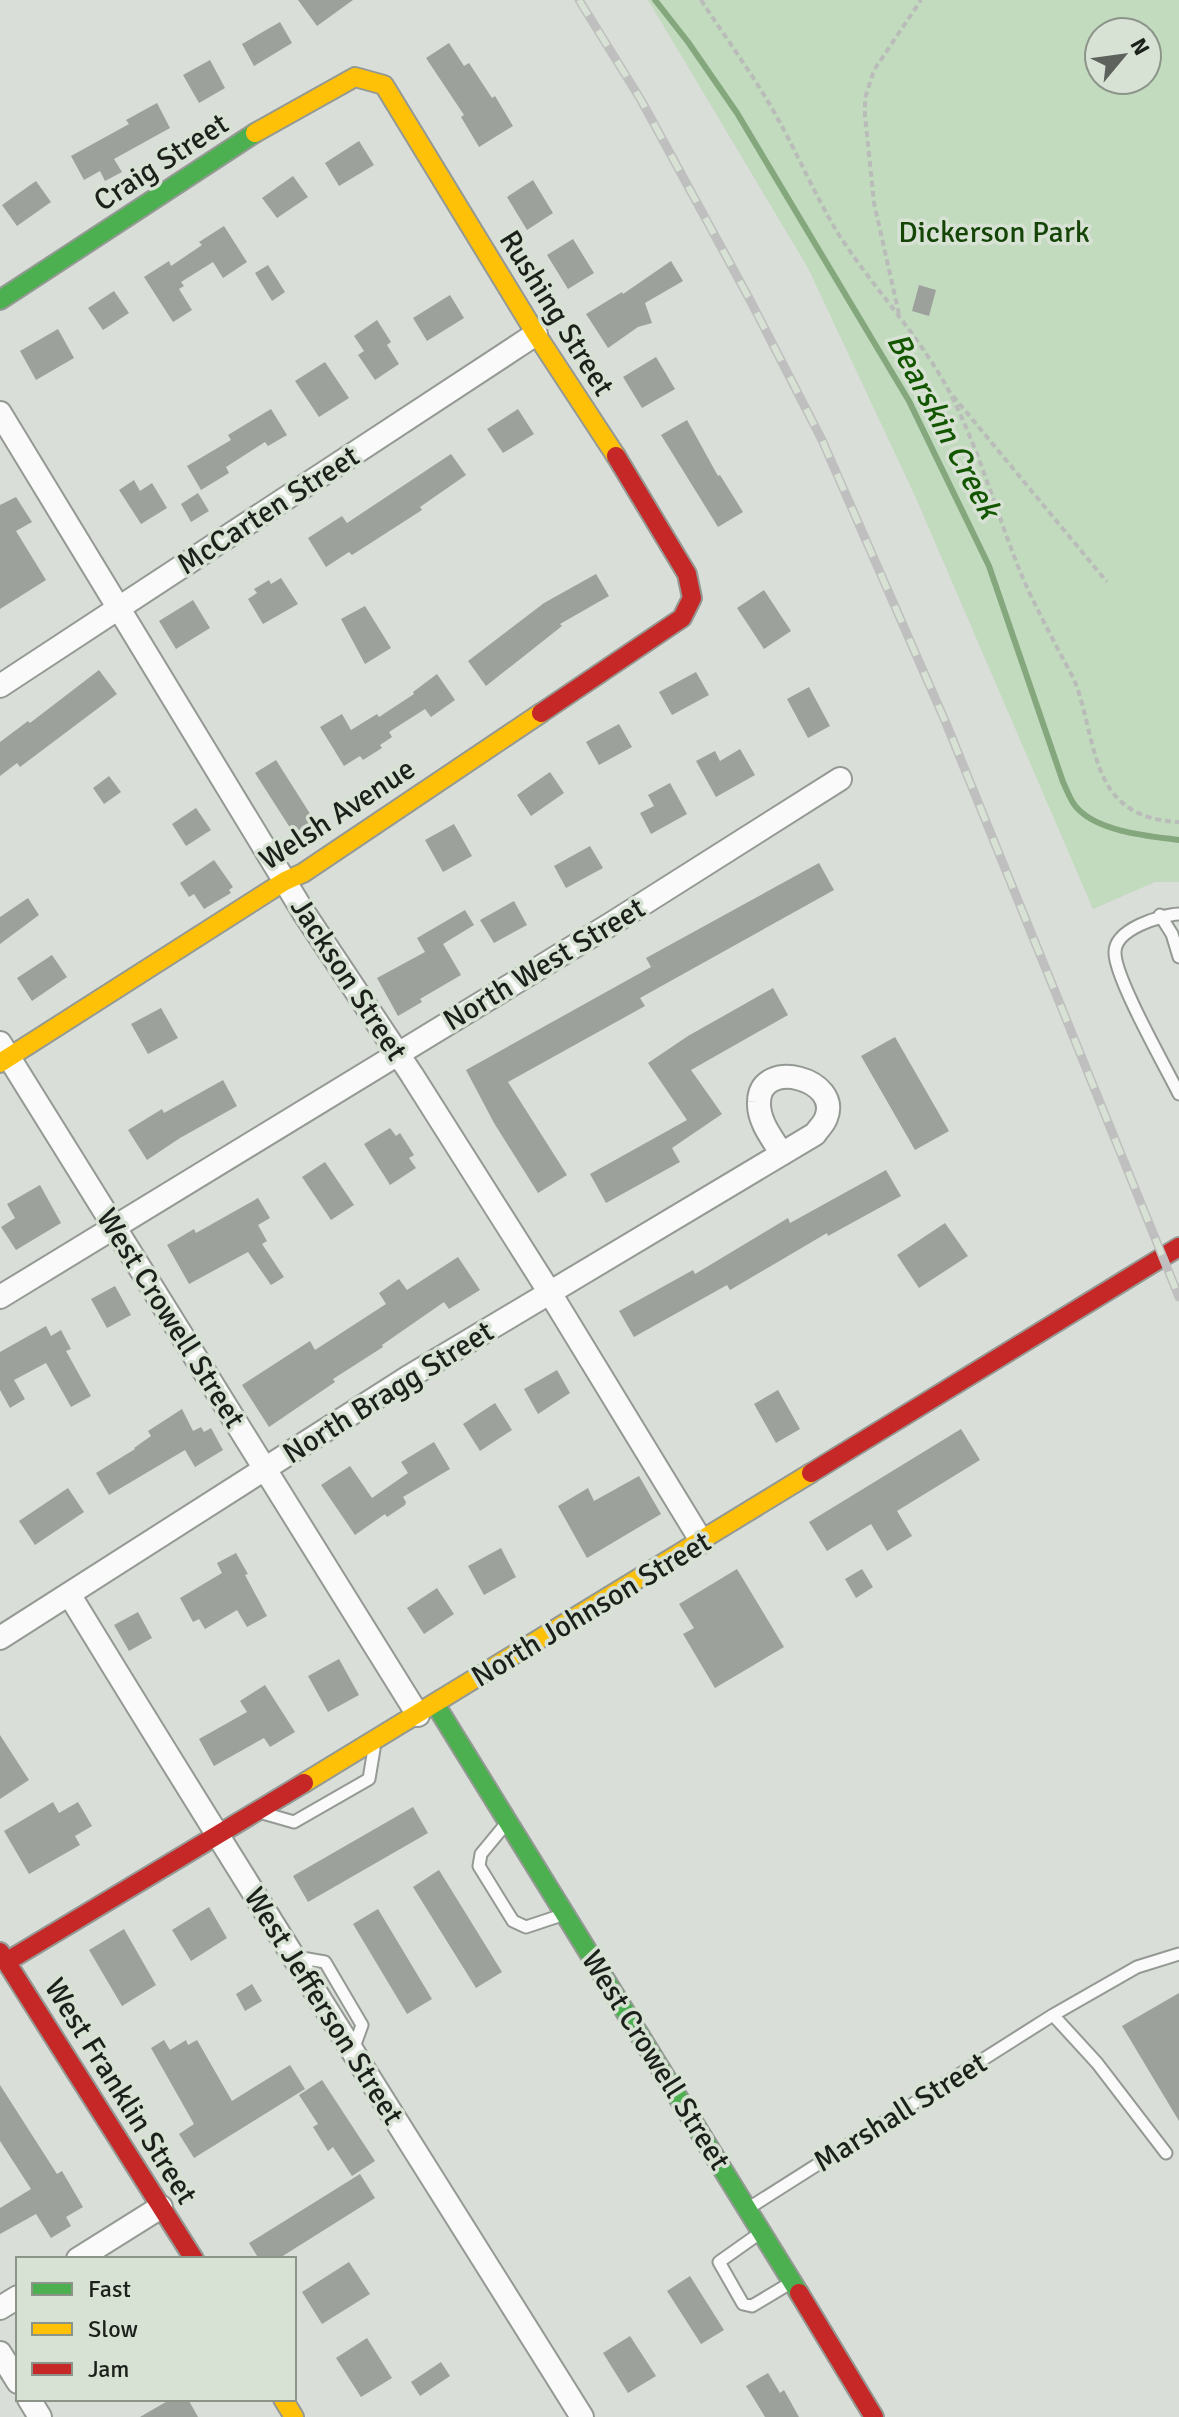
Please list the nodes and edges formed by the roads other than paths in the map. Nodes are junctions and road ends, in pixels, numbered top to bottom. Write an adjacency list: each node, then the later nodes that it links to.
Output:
1 (355, 77): 2 (street, Craig Street); 3 (street, Rushing Street)
2 (0, 300)
3 (536, 334): 5 (street, Rushing Street); 6 (street, McCarten Street)
4 (0, 413): 6 (street, Jackson Street)
5 (692, 598): 9 (street, Welsh Avenue)
6 (118, 608): 7 (street, McCarten Street); 9 (street, Jackson Street)
7 (0, 686)
8 (840, 779): 13 (street, North West Street)
9 (285, 881): 13 (street, Jackson Street); 14 (street, Welsh Avenue)
10 (1179, 914): 11 (lane)
11 (1160, 915): 12 (lane); 15 (lane)
12 (1179, 957)
13 (398, 1053): 17 (street, North West Street); 19 (street, Jackson Street)
14 (3, 1054): 17 (street, West Crowell Street)
15 (1179, 1094)
16 (782, 1154): 19 (street, North Bragg Street)
17 (115, 1227): 20 (street, North West Street); 21 (street, West Crowell Street)
18 (1179, 1247): 22 (street, North Johnson Street)
19 (550, 1293): 21 (street, North Bragg Street); 22 (street, Jackson Street)
20 (0, 1297)
21 (265, 1468): 23 (street, North Bragg Street); 25 (street, West Crowell Street)
22 (702, 1542): 25 (street, North Johnson Street)
23 (69, 1594): 24 (street, North Bragg Street); 29 (street, West Jefferson Street)
24 (0, 1638)
25 (427, 1710): 26 (street, North Johnson Street); 28 (street, West Crowell Street)
26 (376, 1741): 27 (street, North Johnson Street); 27 (lane)
27 (257, 1812): 29 (street, North Johnson Street)
28 (507, 1821): 30 (street, West Crowell Street); 30 (lane)
29 (216, 1837): 32 (street, North Johnson Street); 43 (street, West Jefferson Street)
30 (565, 1914): 36 (street, West Crowell Street)
31 (1179, 1954): 33 (lane, Marshall Street)
32 (2, 1960): 35 (street, West Franklin Street)
33 (1053, 2015): 34 (lane); 36 (lane, Marshall Street)
34 (1166, 2153)
35 (161, 2207): 38 (street); 39 (street, West Franklin Street)
36 (748, 2208): 37 (street, West Crowell Street)
37 (762, 2231): 40 (street, West Crowell Street); 40 (lane)
38 (81, 2257)
39 (193, 2257)
40 (792, 2282): 44 (street, West Crowell Street)
41 (0, 2353): 42 (street)
42 (16, 2379)
43 (582, 2417)
44 (874, 2417)

